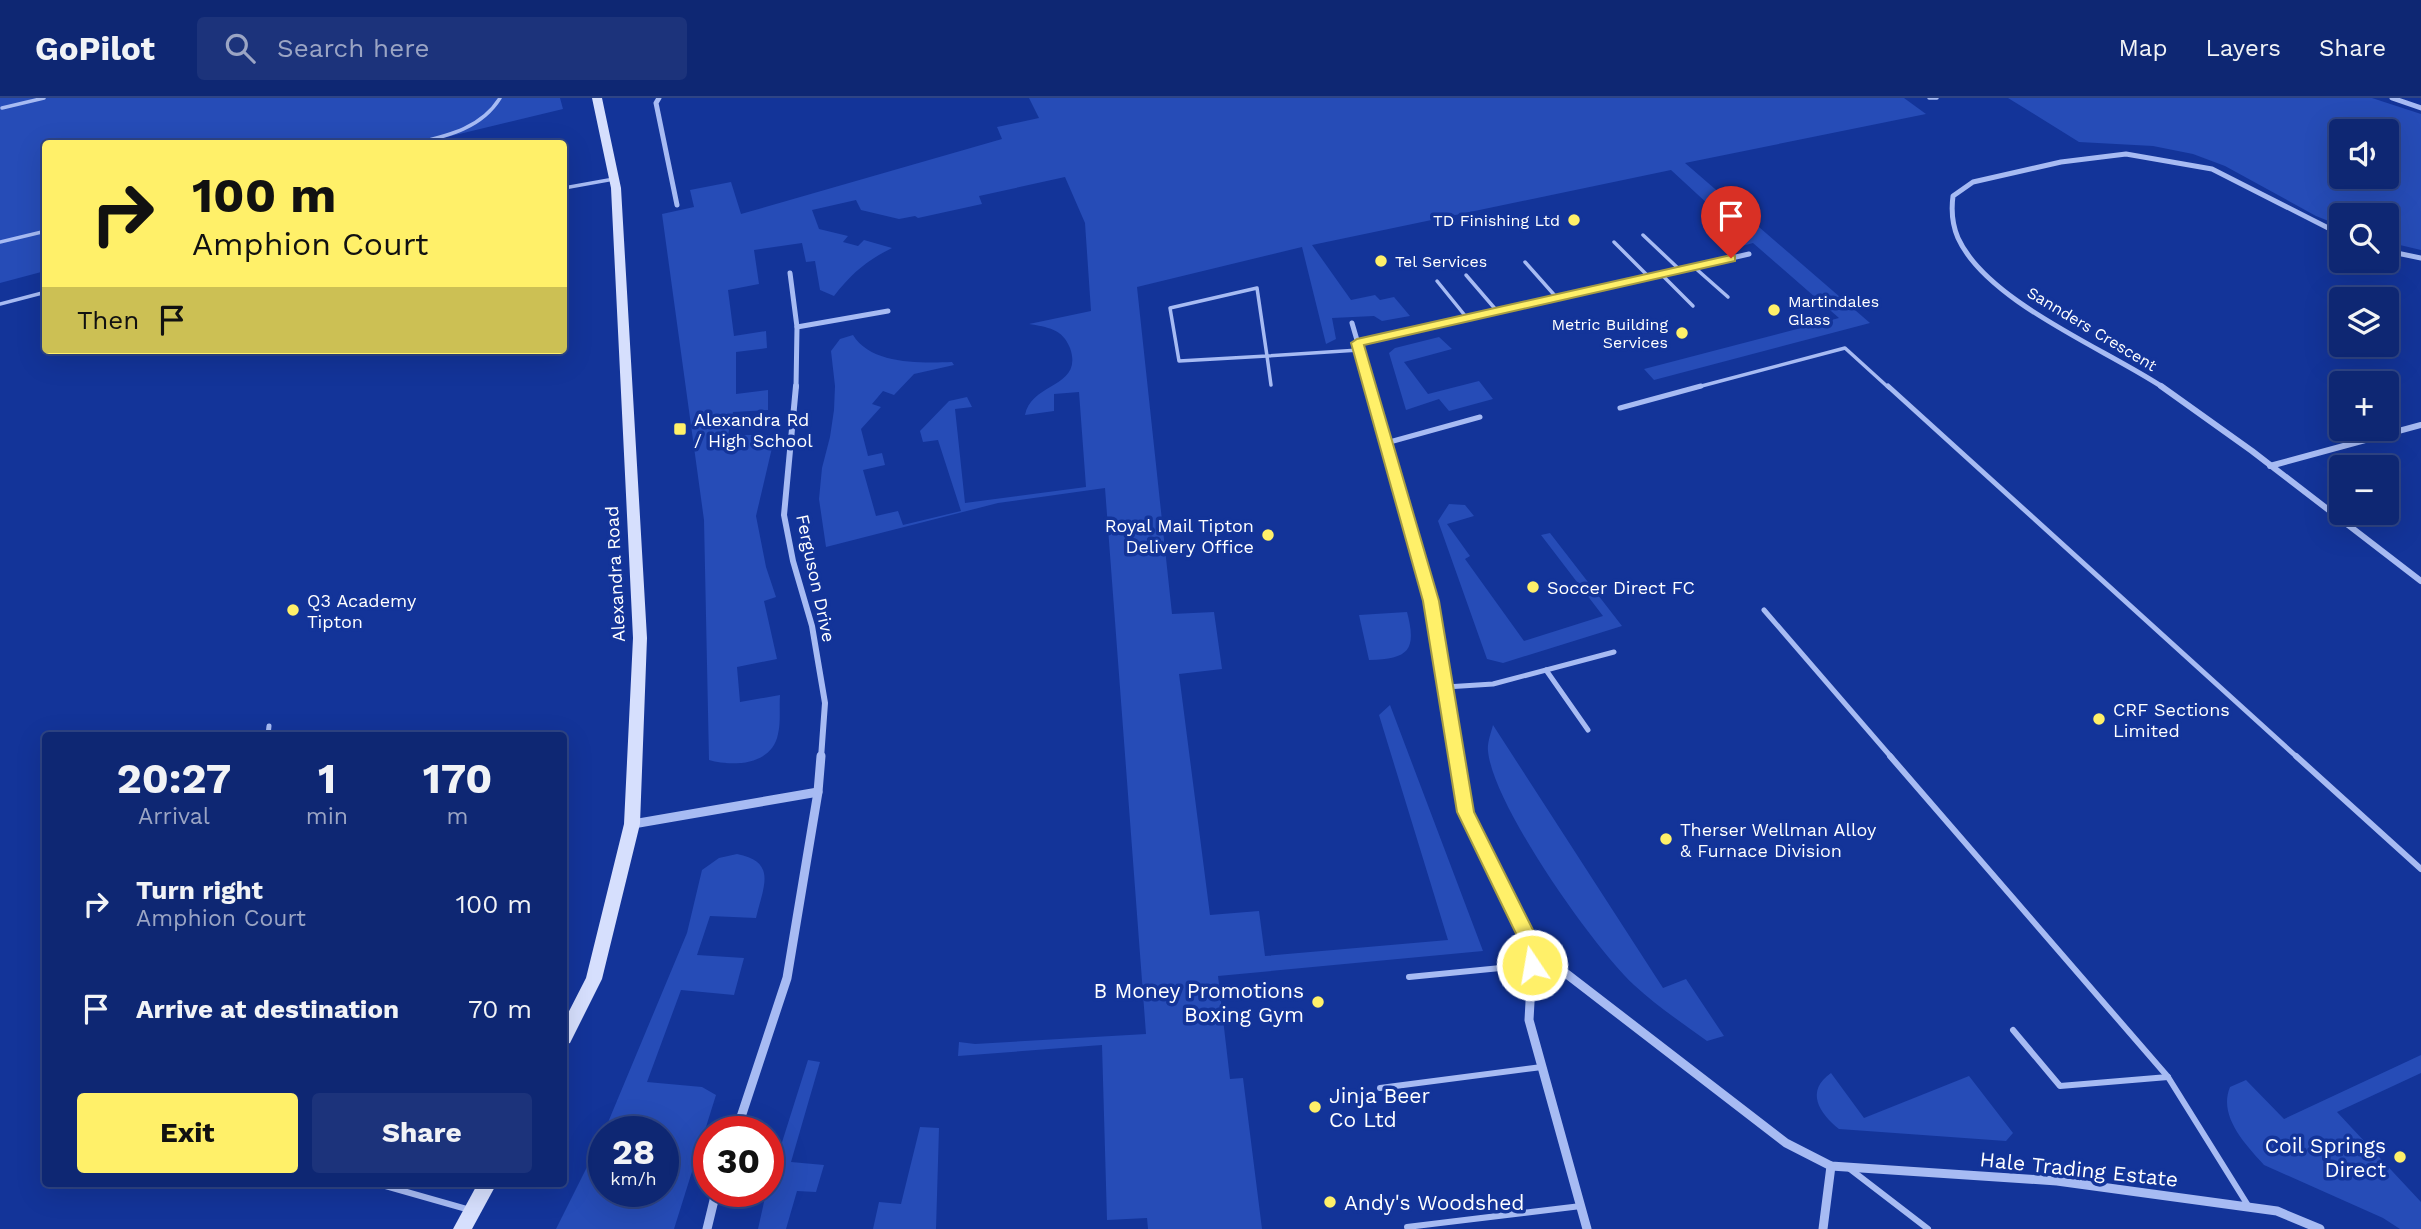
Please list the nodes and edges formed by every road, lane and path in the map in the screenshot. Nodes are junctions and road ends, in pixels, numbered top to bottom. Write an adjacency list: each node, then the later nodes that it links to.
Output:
1 (44, 98): 8 (lane)
2 (500, 98): 11 (lane)
3 (597, 98): 12 (main road, Alexandra Road)
4 (659, 98): 14 (street)
5 (1929, 98): 6 (lane)
6 (1937, 98)
7 (2392, 98): 9 (street)
8 (1, 107): 10 (lane)
9 (2421, 108)
10 (0, 115)
11 (428, 140)
12 (614, 179): 13 (lane); 59 (main road, Alexandra Road)
13 (567, 187)
14 (677, 205)
15 (2329, 228): 49 (street, Sannders Crescent)
16 (42, 232): 18 (lane)
17 (1643, 235): 26 (lane)
18 (0, 242)
19 (1614, 242): 30 (lane)
20 (1749, 254): 24 (street)
21 (2399, 254): 22 (street)
22 (2418, 258): 25 (street)
23 (1525, 262): 34 (lane)
24 (1694, 267): 26 (street); 33 (lane)
25 (2421, 268)
26 (1680, 270): 28 (street)
27 (790, 274): 41 (street, Ferguson Drive)
28 (1661, 274): 30 (street); 36 (lane)
29 (1465, 275): 38 (lane)
30 (1649, 277): 34 (street)
31 (1437, 281): 39 (lane)
32 (42, 293): 35 (lane)
33 (1728, 297)
34 (1556, 298): 38 (street)
35 (0, 304)
36 (1693, 306)
37 (888, 311): 41 (street)
38 (1497, 311): 39 (street)
39 (1467, 318): 42 (street)
40 (1352, 323): 42 (street, Hale Trading Estate)
41 (797, 327): 58 (street, Ferguson Drive)
42 (1358, 346): 43 (lane); 48 (street, Hale Trading Estate)
43 (1266, 355): 43 (lane); 44 (lane)
44 (1271, 385)
45 (1620, 408): 60 (lane)
46 (1480, 417): 48 (lane)
47 (2421, 425): 49 (street)
48 (1386, 443): 54 (street, Hale Trading Estate)
49 (2270, 466): 50 (street, Sannders Crescent)
50 (2421, 581)
51 (1764, 610): 67 (lane)
52 (1614, 652): 53 (lane)
53 (1546, 670): 54 (lane); 56 (lane)
54 (1446, 687): 61 (street, Hale Trading Estate)
55 (269, 726): 57 (lane)
56 (1588, 730)
57 (268, 732)
58 (818, 792): 59 (street); 69 (street, Ferguson Drive)
59 (632, 824): 65 (main road, Alexandra Road)
60 (2421, 870)
61 (1533, 948): 62 (street, Hale Trading Estate); 70 (street, Hale Trading Estate)
62 (1532, 965): 63 (lane); 66 (street, Hale Trading Estate)
63 (1409, 977)
64 (2013, 1030): 67 (lane)
65 (567, 1031)
66 (1542, 1067): 68 (lane); 74 (street, Hale Trading Estate)
67 (2168, 1077): 76 (lane)
68 (1380, 1087)
69 (741, 1116)
70 (1831, 1166): 71 (street, Hale Trading Estate); 82 (street)
71 (1847, 1166): 76 (street, Hale Trading Estate); 83 (lane)
72 (389, 1187): 77 (lane)
73 (486, 1187): 77 (main road)
74 (1581, 1206): 78 (lane); 81 (street, Hale Trading Estate)
75 (712, 1207): 80 (street)
76 (2249, 1207): 84 (street, Hale Trading Estate)
77 (473, 1211): 79 (main road)
78 (1407, 1227)
79 (462, 1229)
80 (707, 1229)
81 (1587, 1229)
82 (1823, 1229)
83 (1928, 1229)
84 (2320, 1229)

